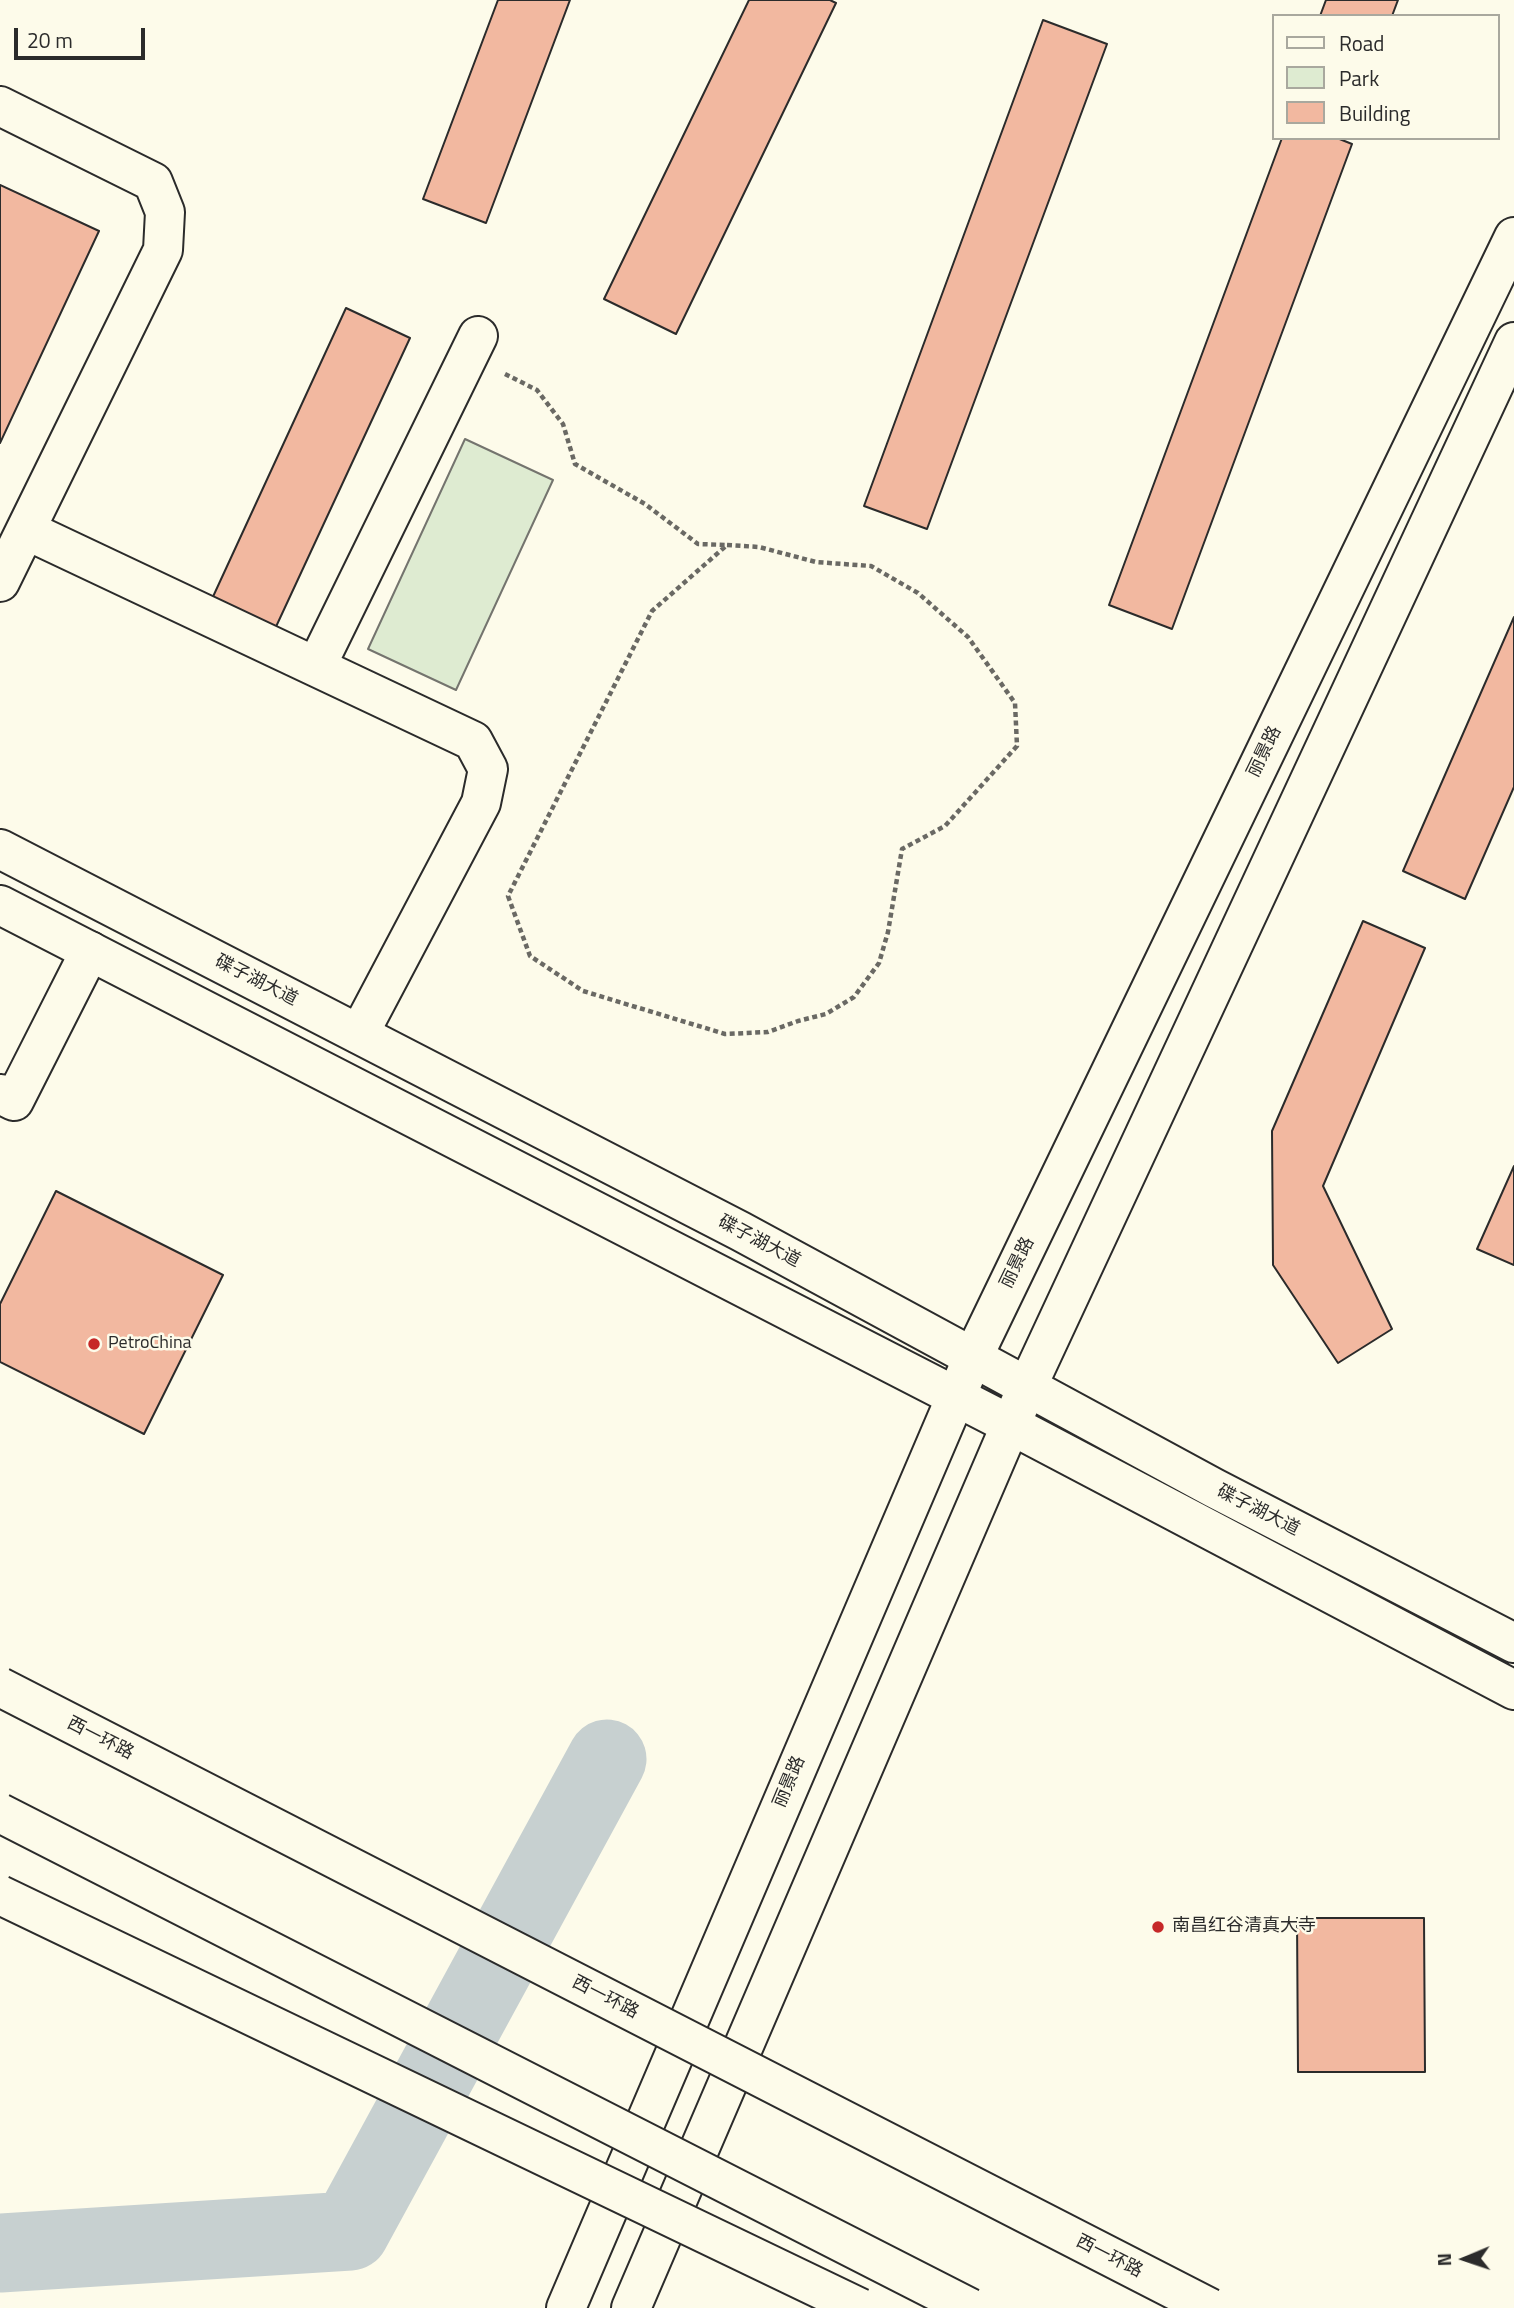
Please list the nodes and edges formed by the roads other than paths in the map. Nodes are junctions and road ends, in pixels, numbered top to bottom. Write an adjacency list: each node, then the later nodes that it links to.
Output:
1 (0, 106): 5 (main road)
2 (1514, 237): 13 (main road, 丽景路)
3 (1514, 342): 14 (main road)
4 (473, 346): 7 (main road)
5 (26, 530): 6 (main road); 7 (main road)
6 (0, 582)
7 (316, 667): 11 (main road)
8 (0, 849): 11 (main road, 碟子湖大道)
9 (0, 905): 10 (main road)
10 (90, 951): 12 (main road); 15 (main road)
11 (359, 1034): 13 (main road, 碟子湖大道)
12 (0, 1094)
13 (973, 1357): 14 (main road, 碟子湖大道); 15 (main road, 丽景路)
14 (1027, 1387): 16 (main road); 17 (main road, 碟子湖大道)
15 (955, 1397): 16 (main road); 22 (main road, 丽景路)
16 (1011, 1425): 19 (main road); 23 (main road)
17 (1514, 1643)
18 (0, 1687): 26 (main road, 西一环路, bridge)
19 (1514, 1690)
20 (0, 1813): 25 (main road, bridge)
21 (0, 1895): 24 (main road, bridge)
22 (566, 2308)
23 (631, 2308)
24 (860, 2308)
25 (970, 2308)
26 (1210, 2308)

